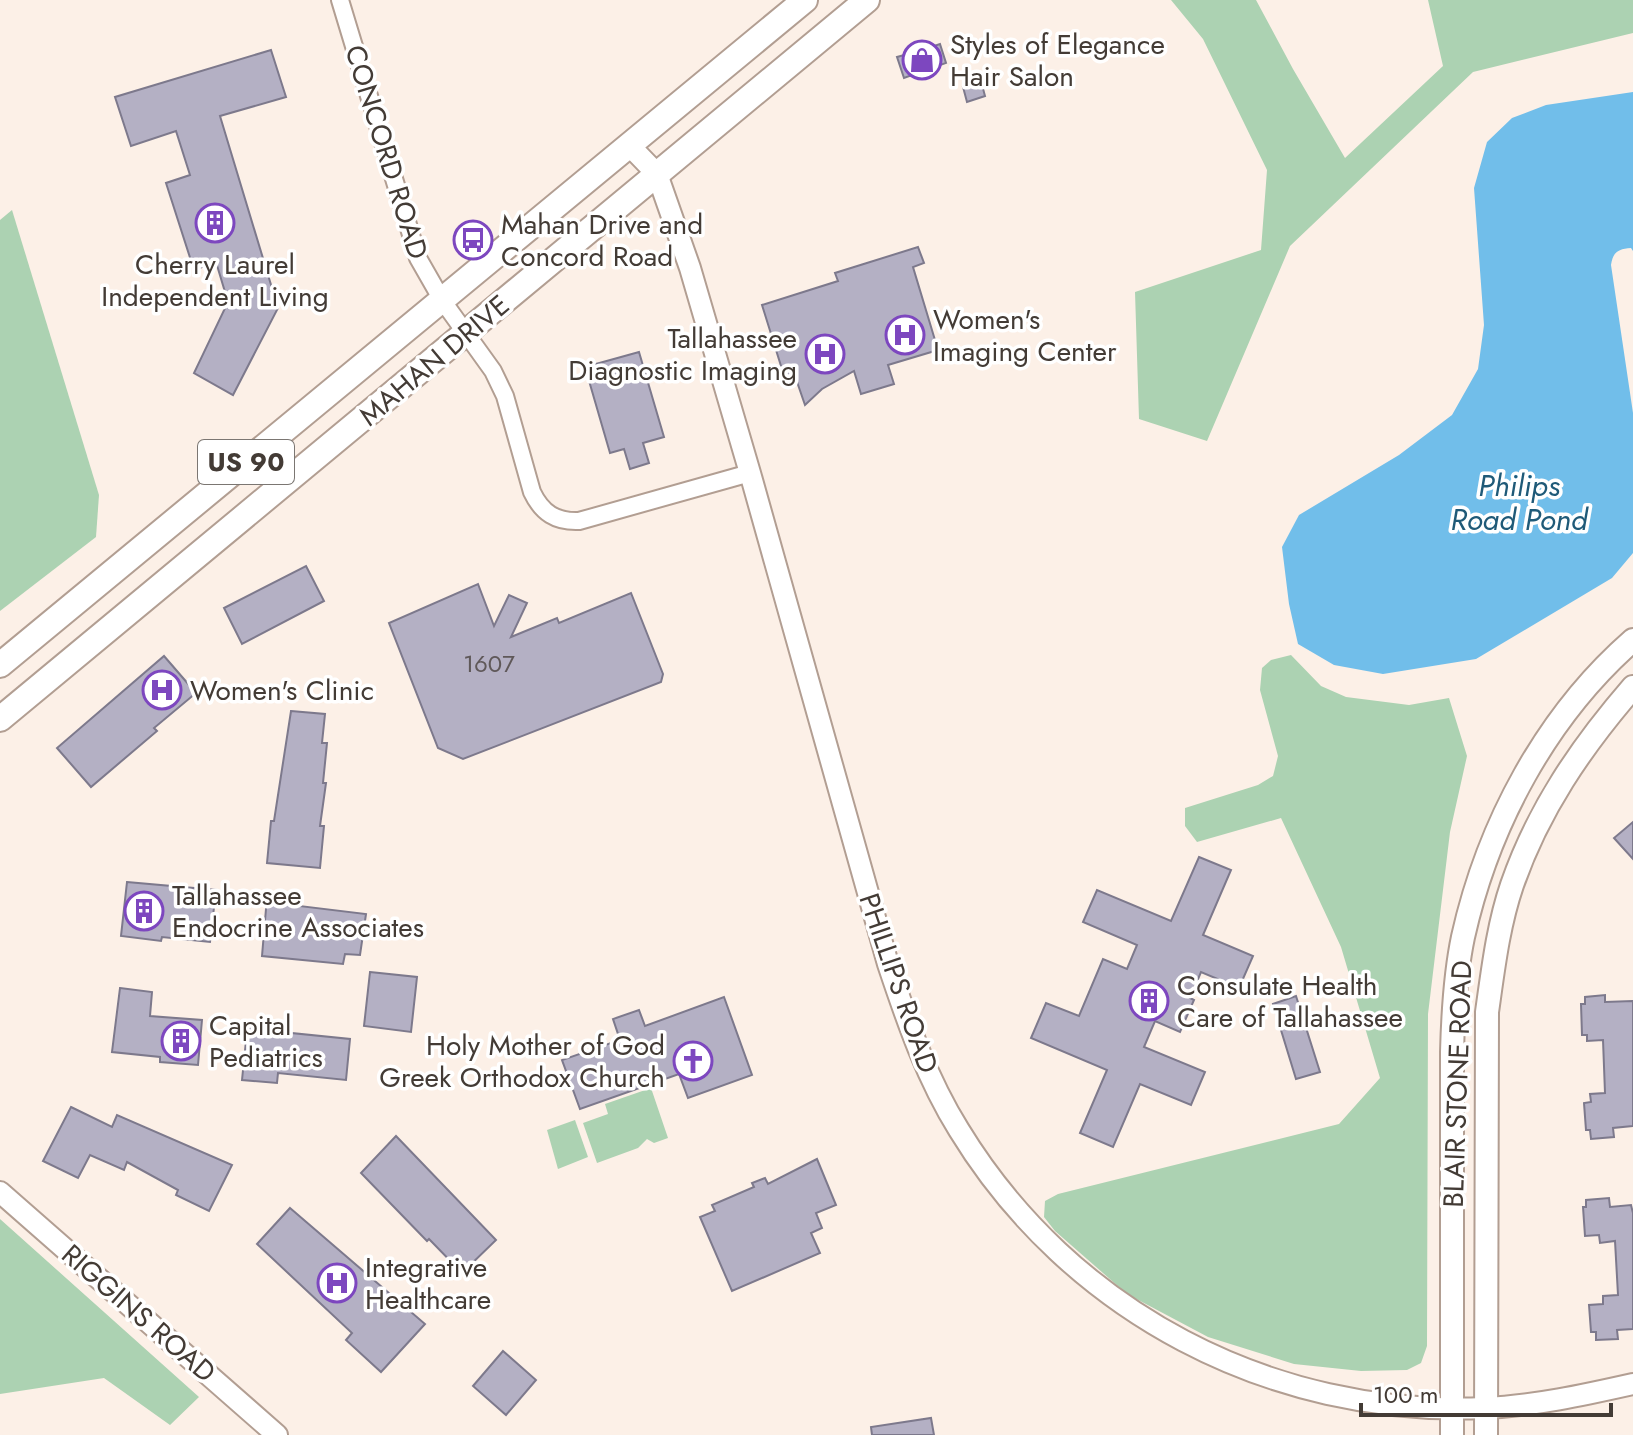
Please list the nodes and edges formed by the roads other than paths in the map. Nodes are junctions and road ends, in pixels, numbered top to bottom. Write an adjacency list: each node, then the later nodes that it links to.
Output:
1 (340, 0): 6 (street, CONCORD ROAD)
2 (805, 0): 4 (main road, MAHAN DRIVE / US 90)
3 (867, 0): 5 (main road, MAHAN DRIVE / US 90)
4 (629, 145): 5 (street, PHILLIPS ROAD); 6 (main road, MAHAN DRIVE / US 90)
5 (657, 174): 7 (main road, MAHAN DRIVE / US 90); 8 (street, PHILLIPS ROAD)
6 (442, 300): 7 (street, CONCORD ROAD); 9 (main road, MAHAN DRIVE / US 90)
7 (466, 335): 8 (street, CONCORD ROAD); 10 (main road, MAHAN DRIVE / US 90)
8 (750, 473): 18 (street, PHILLIPS ROAD)
9 (189, 509): 10 (main road); 12 (main road, MAHAN DRIVE / US 90)
10 (216, 540): 14 (main road, MAHAN DRIVE / US 90)
11 (1633, 640): 18 (main road, BLAIR STONE ROAD)
12 (0, 665)
13 (1633, 687): 17 (main road, BLAIR STONE ROAD)
14 (0, 719)
15 (0, 1192): 19 (street, RIGGINS ROAD)
16 (1633, 1384): 17 (street, PHILLIPS ROAD)
17 (1485, 1408): 18 (street, PHILLIPS ROAD); 21 (main road, BLAIR STONE ROAD)
18 (1452, 1409): 20 (main road, BLAIR STONE ROAD)
19 (277, 1435)
20 (1452, 1435)
21 (1486, 1435)

